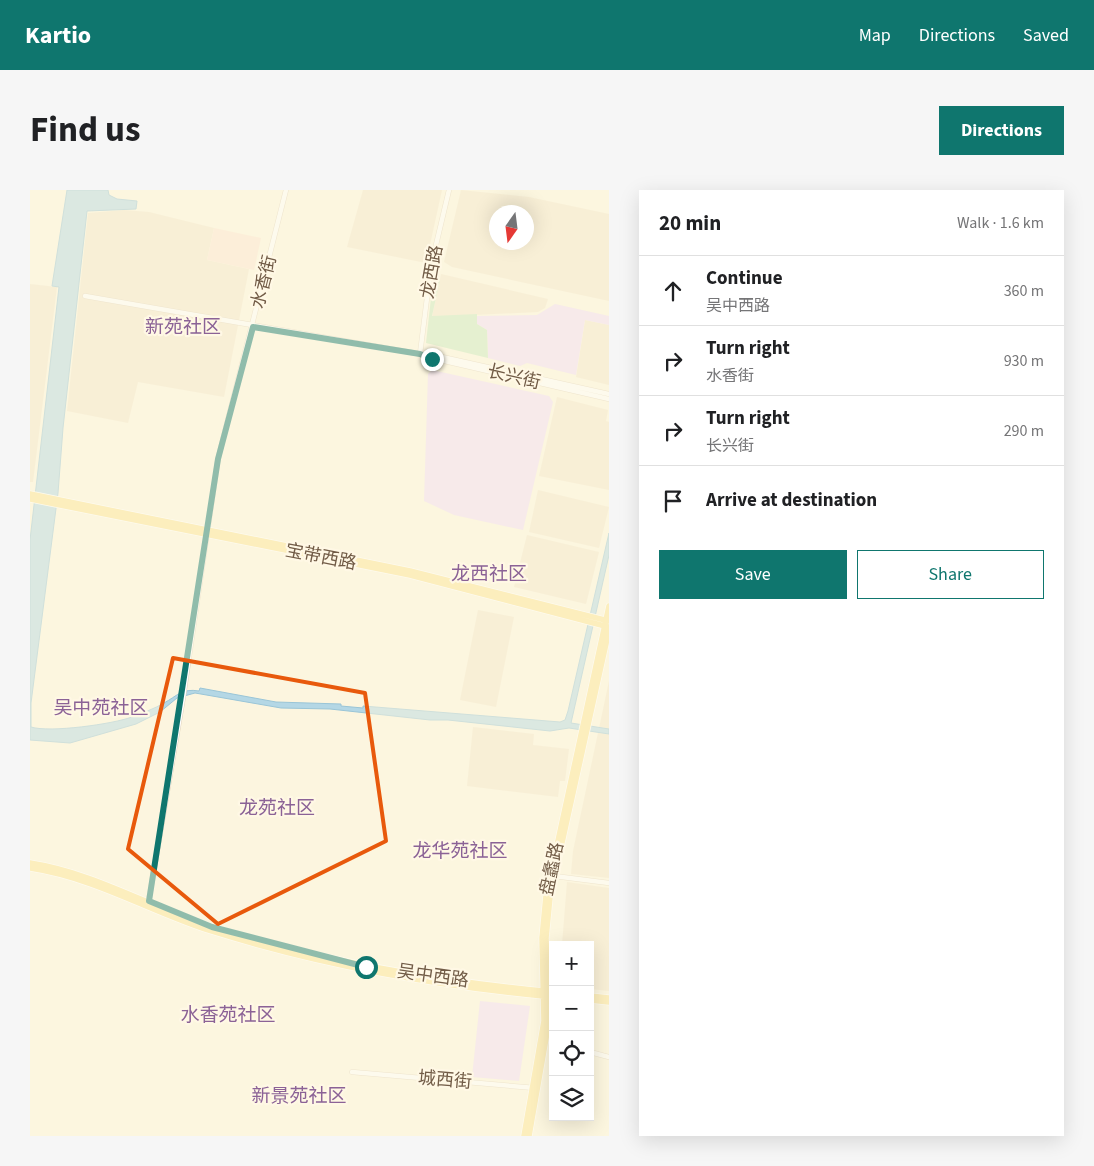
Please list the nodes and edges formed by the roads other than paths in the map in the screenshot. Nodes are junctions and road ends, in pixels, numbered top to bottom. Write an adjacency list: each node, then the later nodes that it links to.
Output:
1 (286, 190): 4 (street, 水香街)
2 (449, 190): 5 (street, 龙西路)
3 (84, 296): 4 (street, 长兴街)
4 (253, 327): 5 (street, 长兴街); 9 (street, 水香街)
5 (420, 354): 6 (street, 长兴街); 7 (street, 长兴街)
6 (609, 394)
7 (609, 399)
8 (31, 497): 9 (main road, 宝带西路)
9 (206, 532): 11 (main road, 宝带西路); 17 (street, 水香街)
10 (609, 606): 12 (main road, 盘蠡路)
11 (587, 619): 12 (main road, 宝带西路); 12 (main road, 宝带西路)
12 (607, 625): 15 (main road, 盘蠡路)
13 (30, 863): 17 (main road, 吴中西路)
14 (30, 868): 17 (main road, 吴中西路)
15 (552, 876): 16 (street); 18 (main road, 盘蠡路)
16 (609, 883)
17 (148, 903): 18 (main road, 吴中西路)
18 (548, 994): 23 (main road, 盘蠡路)
19 (594, 996): 20 (main road)
20 (609, 998)
21 (594, 1000): 22 (main road)
22 (609, 1002)
23 (543, 1040): 24 (street); 28 (main road, 盘蠡路)
24 (549, 1041)
25 (594, 1053): 26 (street)
26 (609, 1057)
27 (352, 1072): 28 (street, 城西街)
28 (535, 1088): 29 (main road, 盘蠡路); 30 (main road, 盘蠡路)
29 (524, 1136)
30 (529, 1136)

